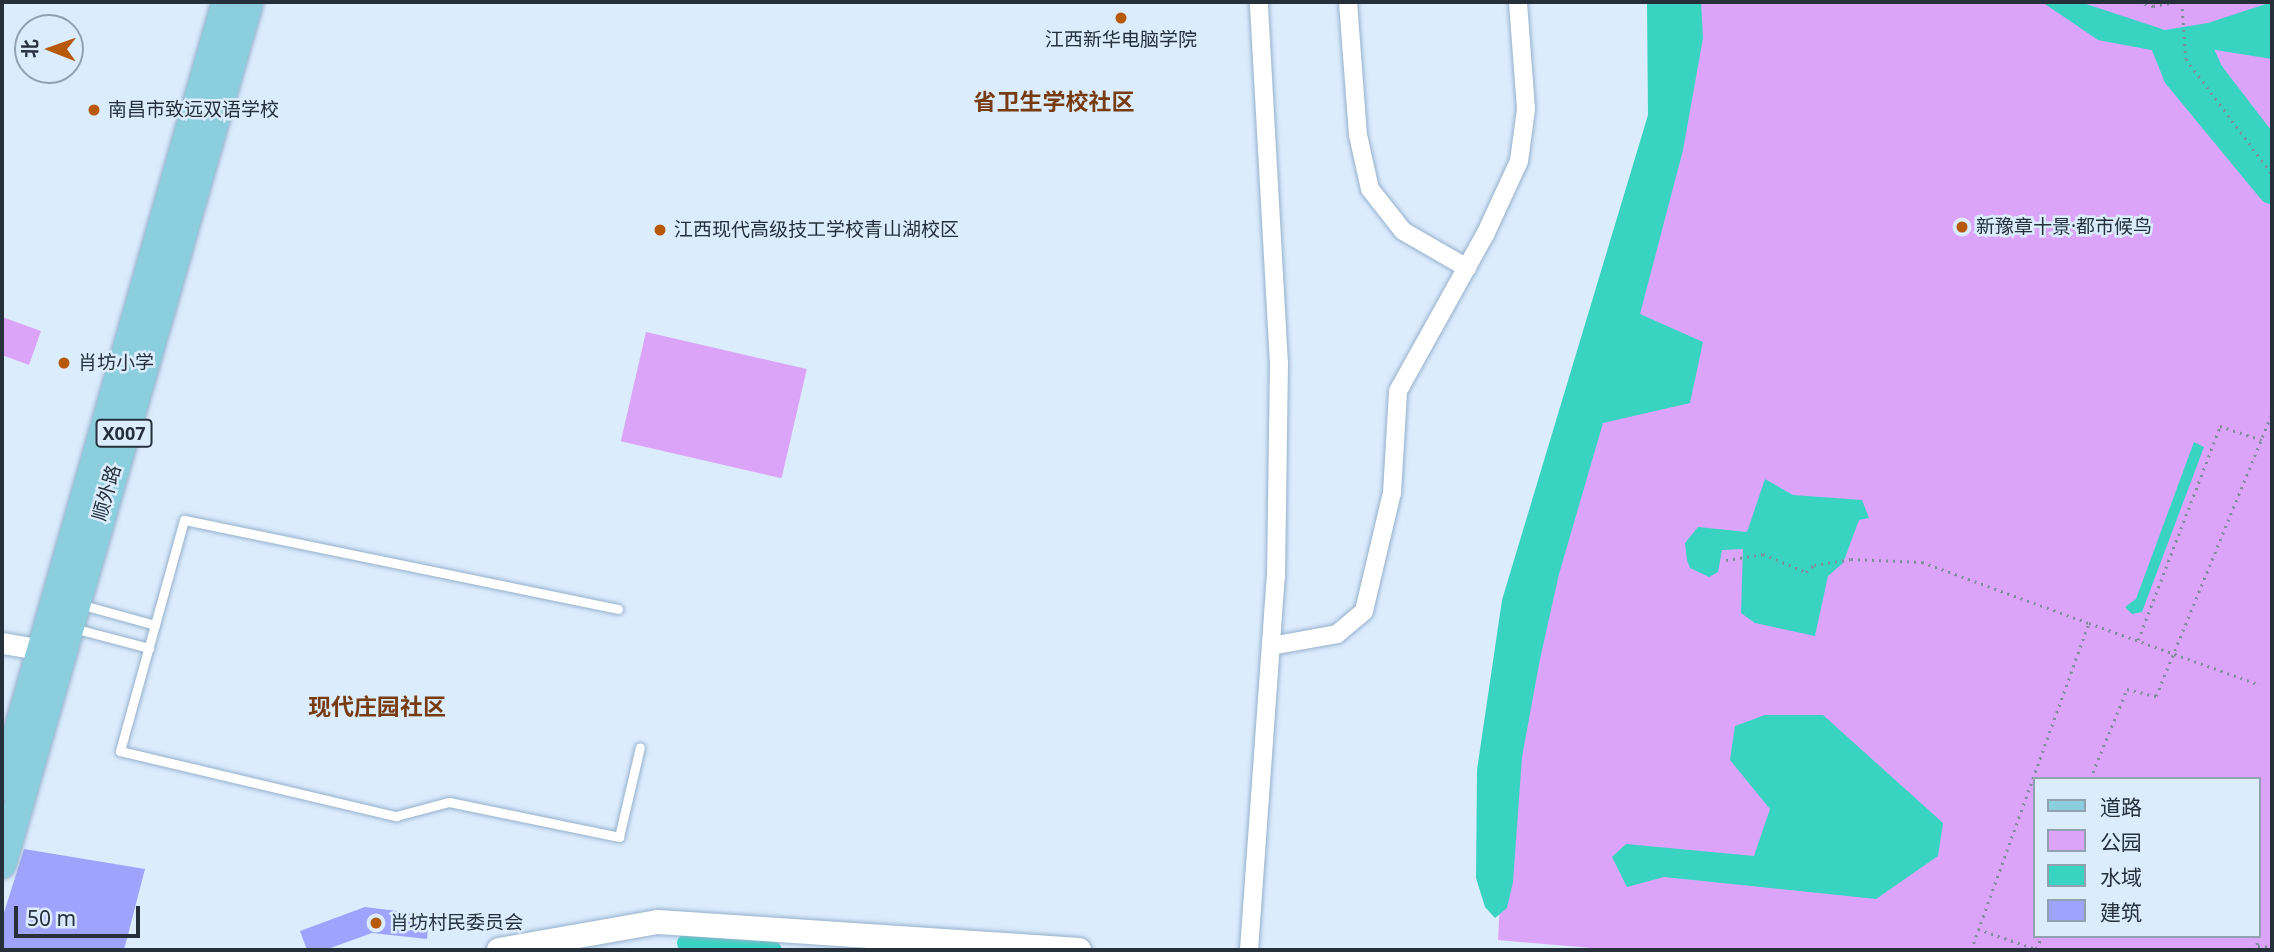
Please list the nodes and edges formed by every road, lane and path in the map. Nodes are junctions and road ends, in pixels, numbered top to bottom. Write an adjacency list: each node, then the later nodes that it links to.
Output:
1 (226, 2): 22 (main road, 顺外路)
2 (249, 2): 15 (main road, 顺外路 / X007)
3 (1259, 2): 20 (street)
4 (1348, 2): 10 (street)
5 (1518, 2): 10 (street)
6 (2138, 2): 7 (path)
7 (2176, 2)
8 (2182, 2): 9 (path)
9 (2272, 174)
10 (1467, 268): 20 (street)
11 (2272, 413): 12 (path)
12 (2262, 440): 18 (path); 23 (path)
13 (1726, 560): 16 (path)
14 (618, 610): 17 (lane)
15 (72, 614): 17 (lane); 21 (lane); 22 (main road, 顺外路 / X007)
16 (2089, 623): 18 (path); 26 (path)
17 (155, 625): 21 (lane)
18 (2138, 640): 23 (path)
19 (2, 643): 22 (street)
20 (1271, 646): 38 (street)
21 (149, 649): 25 (lane)
22 (50, 651): 29 (main road, 顺外路); 30 (main road, 顺外路 / X007)
23 (2174, 653): 24 (path); 27 (path)
24 (2260, 685)
25 (640, 747)
26 (2033, 777)
27 (2091, 777)
28 (2032, 780): 31 (path)
29 (2, 787)
30 (2, 864)
31 (1978, 929): 32 (path); 39 (path)
32 (2041, 938)
33 (2256, 938): 35 (path)
34 (968, 947): 36 (main road); 37 (main road)
35 (2272, 947)
36 (499, 950)
37 (1079, 950)
38 (1249, 950)
39 (1971, 950)

